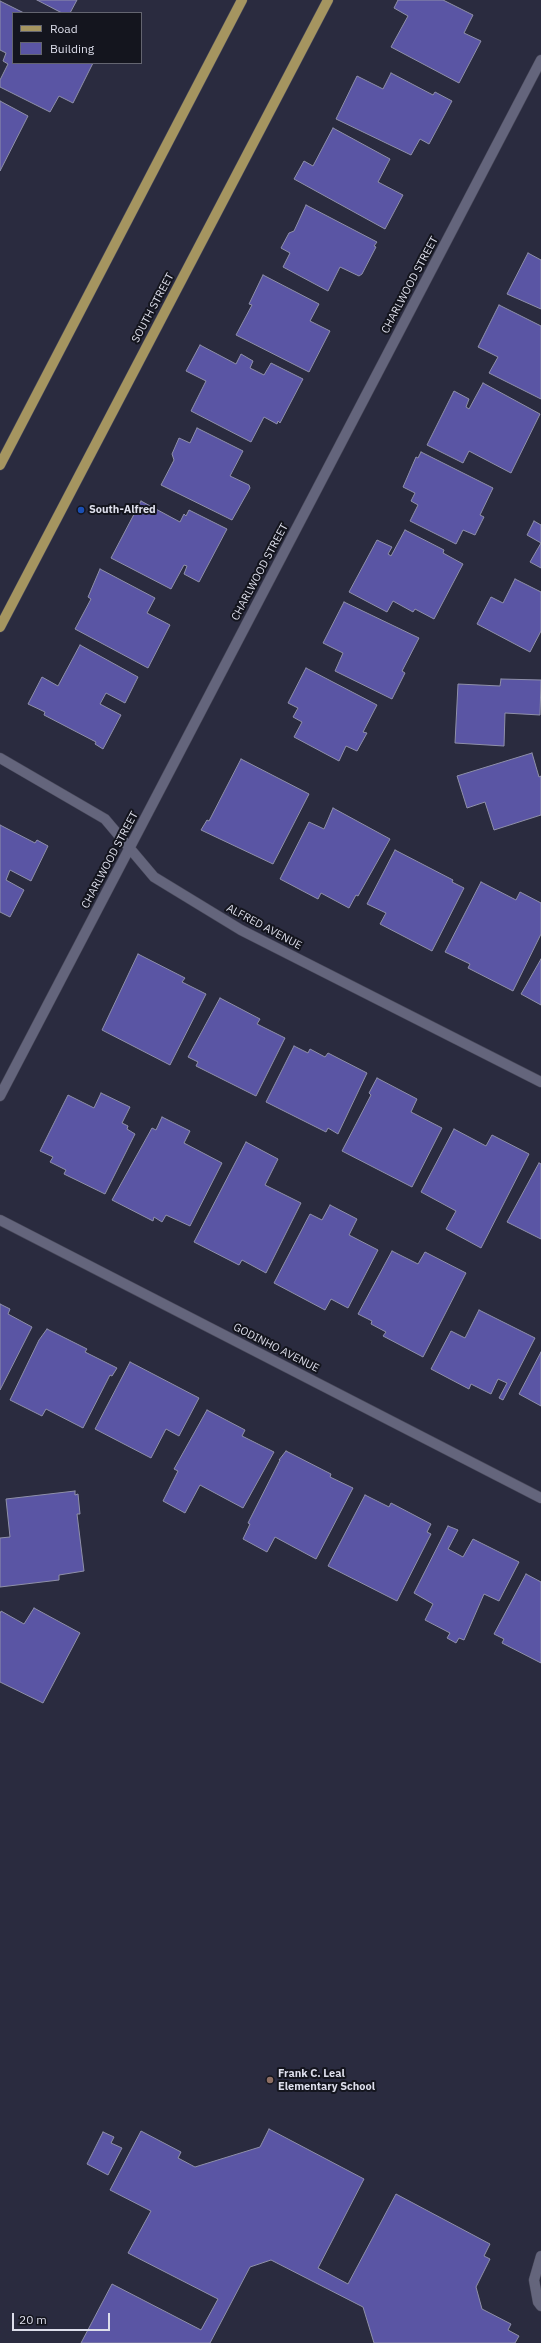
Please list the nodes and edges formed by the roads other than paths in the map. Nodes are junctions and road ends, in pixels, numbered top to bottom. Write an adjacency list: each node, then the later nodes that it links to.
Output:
1 (242, 0): 4 (main road)
2 (328, 0): 5 (main road, SOUTH STREET)
3 (541, 60): 7 (street, CHARLWOOD STREET)
4 (0, 465)
5 (0, 627)
6 (0, 758): 7 (street, ALFRED AVENUE)
7 (130, 848): 8 (street, ALFRED AVENUE); 9 (street, CHARLWOOD STREET)
8 (541, 1082)
9 (0, 1096)
10 (0, 1220): 11 (street, GODINHO AVENUE)
11 (541, 1498)
12 (541, 2256): 13 (street)
13 (541, 2306)

